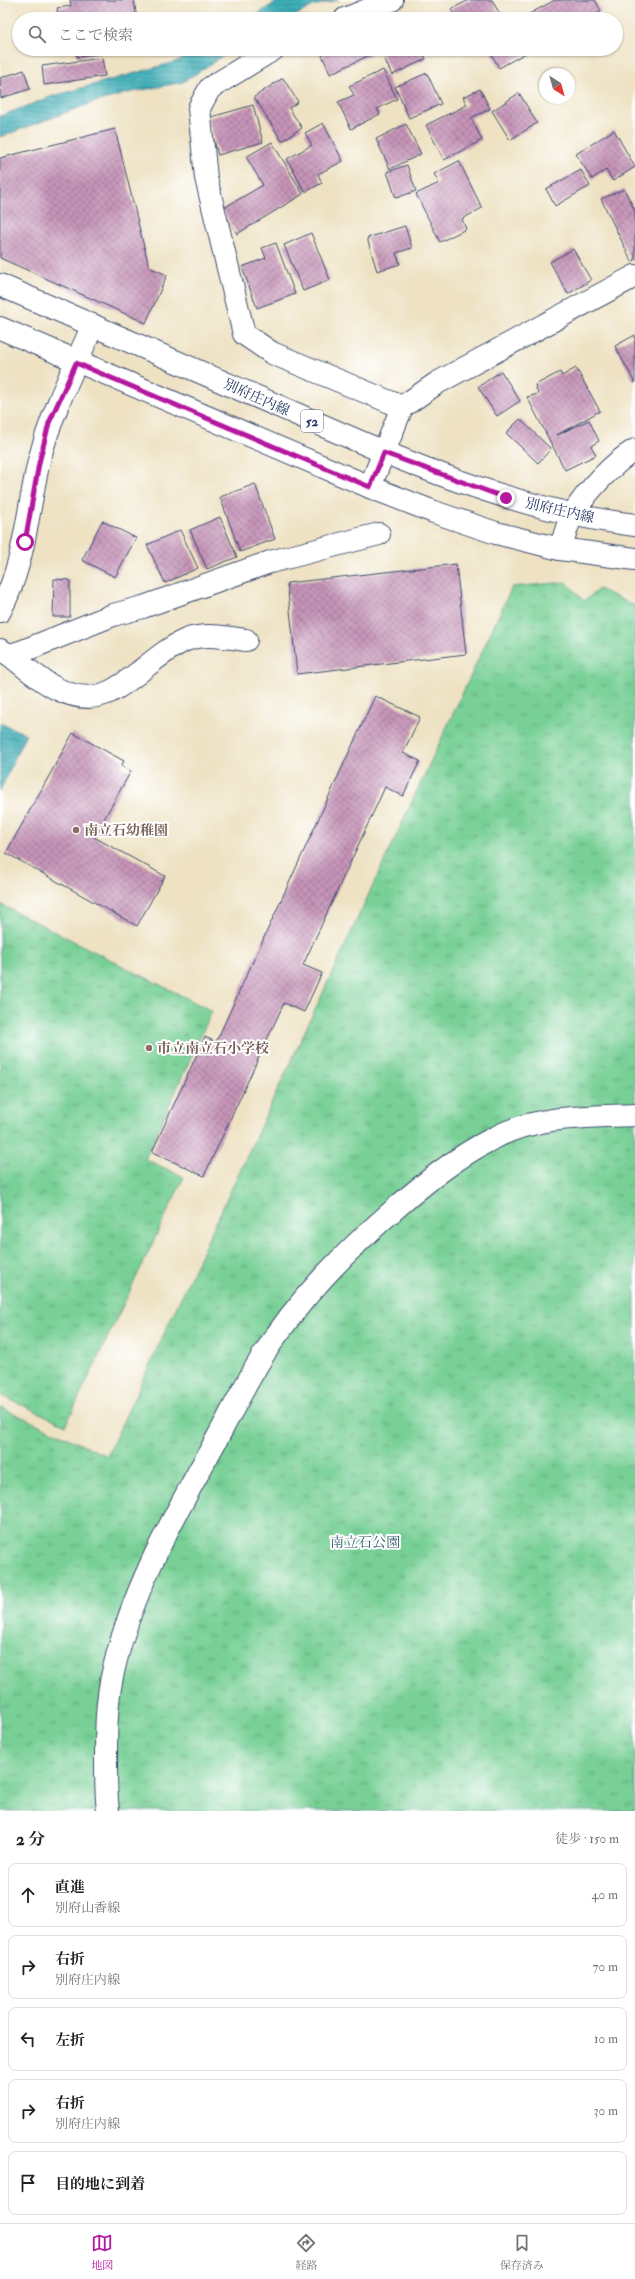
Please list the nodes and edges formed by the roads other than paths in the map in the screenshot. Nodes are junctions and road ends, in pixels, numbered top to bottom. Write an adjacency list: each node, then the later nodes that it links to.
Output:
1 (392, 0): 2 (street)
2 (362, 12)
3 (263, 56): 9 (street)
4 (635, 276): 9 (street)
5 (0, 284): 6 (street, 別府庄内線 / 52)
6 (93, 325): 8 (street); 11 (street, 別府庄内線 / 52)
7 (0, 328): 8 (street)
8 (76, 363): 12 (street); 18 (street)
9 (402, 407): 11 (street)
10 (635, 450): 13 (street)
11 (384, 453): 12 (street); 13 (street, 別府庄内線 / 52)
12 (370, 487): 16 (street)
13 (572, 515): 14 (street, 別府庄内線 / 52); 16 (street)
14 (635, 525)
15 (379, 534): 20 (street)
16 (560, 549): 17 (street)
17 (635, 559)
18 (0, 612)
19 (246, 640): 20 (street)
20 (5, 652)
21 (635, 1115): 22 (street)
22 (108, 1811)

